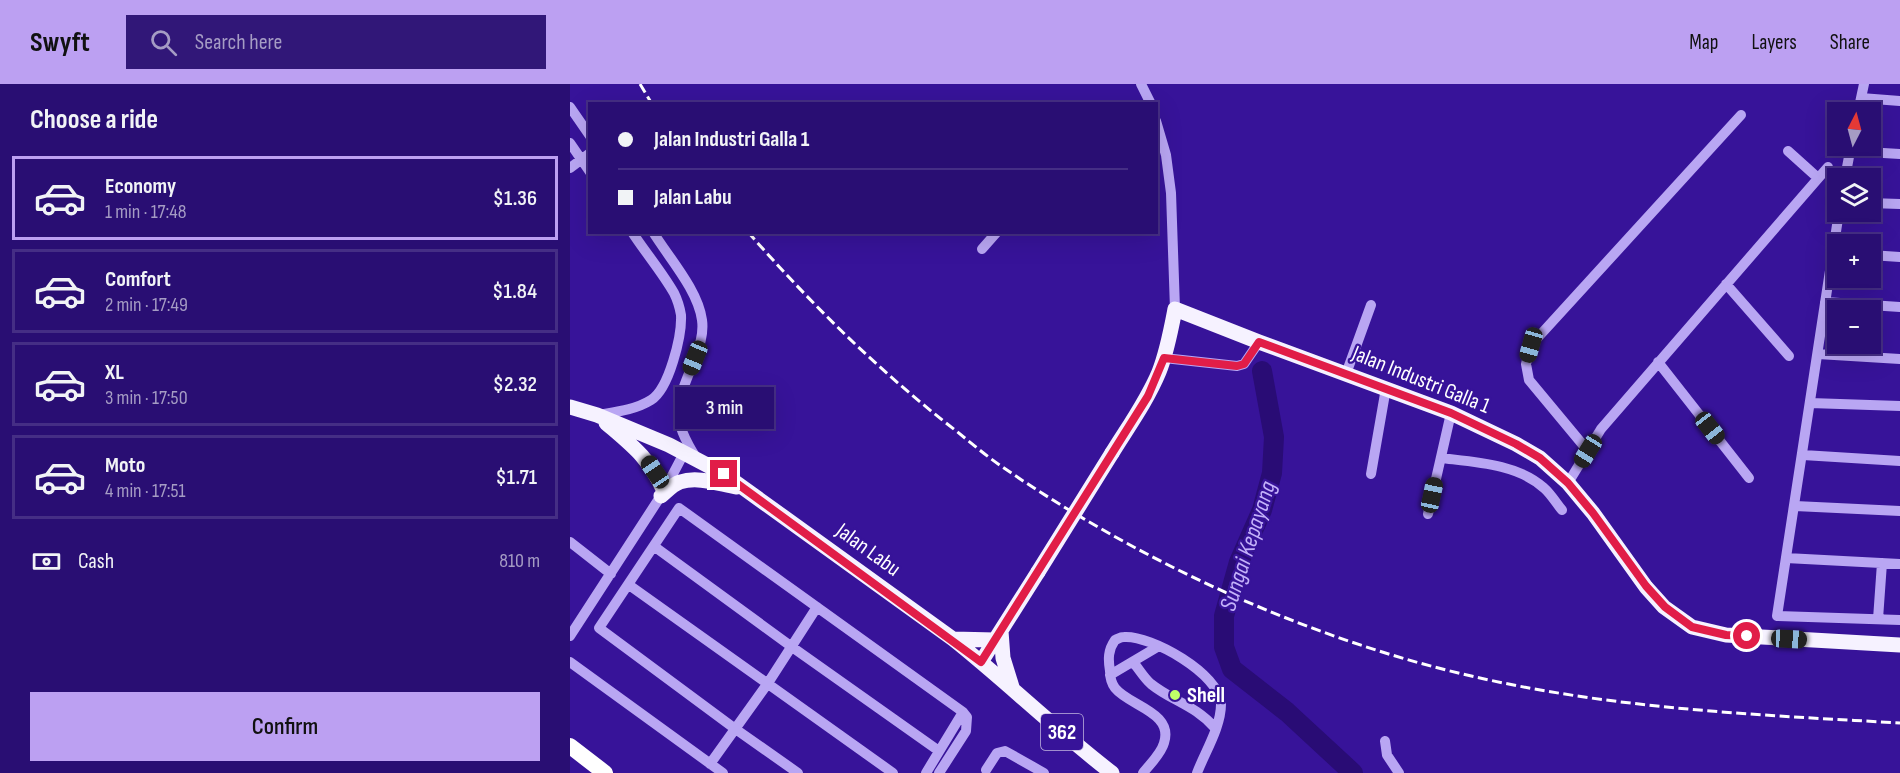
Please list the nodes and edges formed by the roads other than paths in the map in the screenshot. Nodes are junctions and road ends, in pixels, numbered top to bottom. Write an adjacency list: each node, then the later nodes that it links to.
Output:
1 (1141, 84): 5 (street)
2 (1864, 84): 3 (street)
3 (1861, 98): 4 (street); 6 (street)
4 (1900, 101)
5 (1150, 102)
6 (1860, 102)
7 (570, 107): 10 (street)
8 (1741, 115): 46 (street)
9 (1158, 128): 32 (street)
10 (588, 133)
11 (570, 143): 15 (street)
12 (1788, 151): 18 (street)
13 (1881, 152): 14 (street)
14 (1900, 154)
15 (585, 157): 17 (street)
16 (1828, 166): 18 (street)
17 (570, 168)
18 (1818, 178): 27 (street)
19 (1881, 203): 20 (street)
20 (1900, 204)
21 (633, 234): 45 (street)
22 (654, 234): 48 (street)
23 (995, 234): 24 (street)
24 (982, 249)
25 (1881, 256): 26 (street)
26 (1900, 257)
27 (1726, 284): 35 (street); 38 (street)
28 (1828, 288): 29 (street)
29 (1825, 302): 31 (street); 34 (street)
30 (1371, 305): 39 (street)
31 (1900, 307)
32 (1175, 309): 33 (main road, Jalan Industri Galla 1); 36 (main road)
33 (1259, 342): 36 (street); 39 (main road, Jalan Industri Galla 1)
34 (1818, 354): 37 (street); 41 (street)
35 (1789, 356)
36 (1164, 358): 73 (main road, bridge)
37 (1900, 359)
38 (1658, 362): 46 (street); 52 (street)
39 (1346, 374): 40 (main road, Jalan Industri Galla 1)
40 (1386, 388): 44 (main road, Jalan Industri Galla 1); 51 (street)
41 (1810, 403): 42 (street); 47 (street)
42 (1900, 406)
43 (570, 407): 45 (main road, Jalan Labu / 362)
44 (1451, 413): 49 (street); 53 (main road, Jalan Industri Galla 1)
45 (597, 415): 48 (main road, Jalan Labu / 362); 55 (main road)
46 (1588, 451): 53 (street)
47 (1803, 455): 50 (street); 56 (street)
48 (691, 456): 54 (main road, Jalan Labu / 362); 55 (street)
49 (1441, 458): 57 (street); 59 (street)
50 (1900, 461)
51 (1371, 474)
52 (1749, 478)
53 (1568, 483): 75 (main road, Jalan Industri Galla 1)
54 (746, 489): 55 (main road); 74 (main road, Jalan Labu / 362)
55 (662, 493): 65 (street)
56 (1795, 506): 58 (street); 62 (street)
57 (1562, 510)
58 (1900, 511)
59 (1428, 514)
60 (570, 542): 65 (street)
61 (655, 547): 66 (street); 67 (street); 77 (street)
62 (1786, 558): 63 (street); 69 (street)
63 (1882, 563): 64 (street); 69 (street)
64 (1900, 564)
65 (611, 574): 71 (street)
66 (629, 585): 82 (street); 85 (street)
67 (817, 607): 77 (street); 84 (street)
68 (570, 613): 71 (street)
69 (1878, 619): 70 (street)
70 (1900, 620)
71 (580, 621): 72 (street)
72 (570, 636)
73 (998, 636): 74 (main road); 79 (main road); 83 (main road)
74 (953, 639): 79 (main road, Jalan Labu / 362)
75 (1900, 645)
76 (1159, 646): 80 (street); 81 (street); 86 (street)
77 (792, 647): 82 (street); 89 (street)
78 (570, 662): 90 (street)
79 (981, 662): 83 (main road, Jalan Labu / 362)
80 (1133, 662): 81 (street); 86 (street)
81 (1110, 675): 100 (street)
82 (768, 683): 85 (street); 95 (street)
83 (1013, 690): 99 (main road, Jalan Labu / 362)
84 (963, 712): 89 (street); 97 (street)
85 (734, 728): 90 (street); 94 (street)
86 (1215, 728): 101 (street)
87 (1386, 741): 102 (street)
88 (570, 746): 92 (highway)
89 (939, 751): 96 (street)
90 (710, 764): 93 (street)
91 (987, 770): 98 (street)
92 (605, 773)
93 (723, 773)
94 (798, 773)
95 (893, 773)
96 (926, 773)
97 (939, 773)
98 (1044, 773)
99 (1112, 773)
100 (1143, 773)
101 (1197, 773)
102 (1399, 773)

